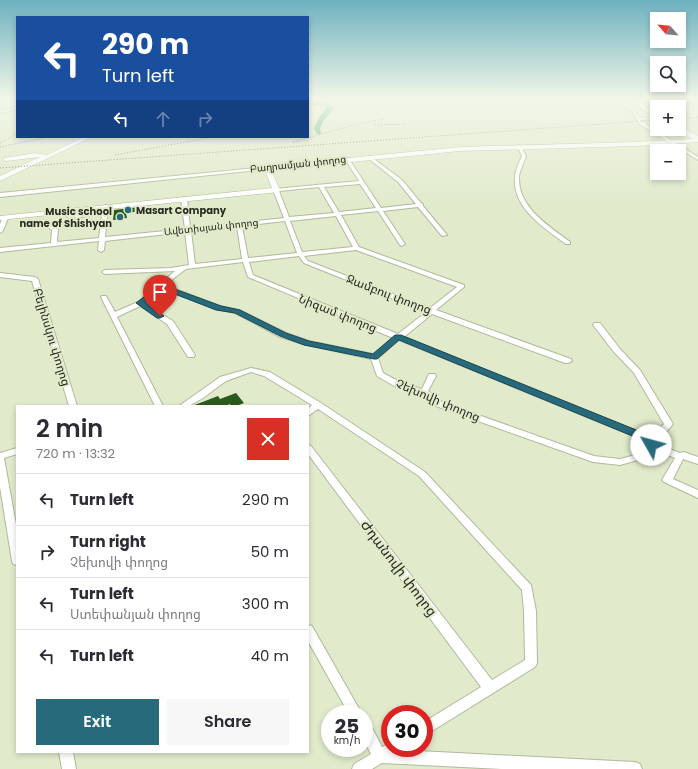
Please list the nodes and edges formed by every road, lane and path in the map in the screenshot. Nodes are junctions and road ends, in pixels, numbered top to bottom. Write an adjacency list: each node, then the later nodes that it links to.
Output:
1 (656, 134): 6 (street)
2 (688, 134): 5 (street)
3 (82, 138): 8 (street)
4 (87, 138): 8 (street)
5 (698, 139): 6 (street, Բաղրամյան փողոց)
6 (668, 142): 7 (street, Բաղրամյան փողոց); 11 (street)
7 (519, 146): 9 (street, Բաղրամյան փողոց); 34 (street)
8 (46, 156): 12 (street); 13 (street); 15 (street)
9 (370, 157): 10 (street, Բաղրամյան փողոց); 21 (street)
10 (347, 159): 14 (street, Բաղրամյան փողոց); 16 (street)
11 (698, 159)
12 (3, 160): 13 (street)
13 (28, 163): 15 (street)
14 (267, 168): 18 (street); 19 (street, Բաղրամյան փողոց)
15 (0, 178)
16 (361, 182): 17 (street); 23 (street)
17 (321, 186): 18 (street); 24 (street)
18 (276, 190): 20 (street); 27 (street)
19 (0, 195)
20 (184, 199): 22 (street); 30 (street)
21 (421, 205): 23 (street, Ավետիսյան փողոց); 32 (street)
22 (105, 210): 25 (street); 26 (street); 33 (street)
23 (380, 210): 24 (street, Ավետիսյան փողոց); 36 (street)
24 (338, 214): 27 (street, Ավետիսյան փողոց); 37 (street)
25 (69, 216)
26 (3, 218): 31 (street)
27 (287, 219): 28 (street, Ավետիսյան փողոց); 40 (street)
28 (239, 224): 30 (street, Ավետիսյան փողոց); 41 (street, Նիզամ փողոց)
29 (52, 228): 35 (street)
30 (187, 230): 33 (street, Ավետիսյան փողոց); 42 (street)
31 (0, 231)
32 (444, 235)
33 (103, 239): 35 (street, Ավետիսյան փողոց); 39 (street)
34 (568, 243)
35 (54, 244): 38 (street, Ավետիսյան փողոց)
36 (402, 244)
37 (357, 248): 40 (street); 49 (street)
38 (0, 250)
39 (102, 250)
40 (300, 254): 41 (street); 49 (street, Ջամբուլ փողոց)
41 (245, 260): 42 (street); 52 (street, Նիզամ փողոց)
42 (192, 266): 43 (street)
43 (184, 267): 44 (street); 46 (street)
44 (106, 272)
45 (0, 275): 58 (street, Բելինսկու փողոց)
46 (161, 286): 48 (street); 54 (street)
47 (104, 297): 50 (street)
48 (140, 303): 50 (street); 53 (street)
49 (430, 311): 52 (street); 55 (street, Ջամբուլ փողոց)
50 (113, 316): 59 (street)
51 (597, 325): 63 (street, Չեխովի փողոց)
52 (398, 337): 54 (street); 63 (street, Նիզամ փողոց)
53 (191, 355)
54 (374, 357): 57 (street, Չեխովի փողոց)
55 (568, 361)
56 (432, 376): 57 (street)
57 (424, 392): 63 (street, Չեխովի փողոց)
58 (73, 405)
59 (158, 405)
60 (184, 405): 61 (street)
61 (318, 405): 62 (street); 72 (street)
62 (309, 412)
63 (652, 443): 66 (street, Նիզամ փողոց)
64 (309, 449): 72 (street, Ժդանովի փողոց)
65 (16, 451): 67 (street)
66 (680, 456): 68 (street, Նիզամ փողոց); 69 (street)
67 (0, 457): 70 (street)
68 (698, 461)
69 (698, 494)
70 (16, 555)
71 (309, 632): 73 (street)
72 (490, 688): 74 (street)
73 (351, 705)
74 (433, 723)
75 (373, 743): 77 (street)
76 (66, 753): 78 (street)
77 (380, 756): 79 (street); 80 (street)
78 (69, 769)
79 (359, 769)
80 (635, 769)

